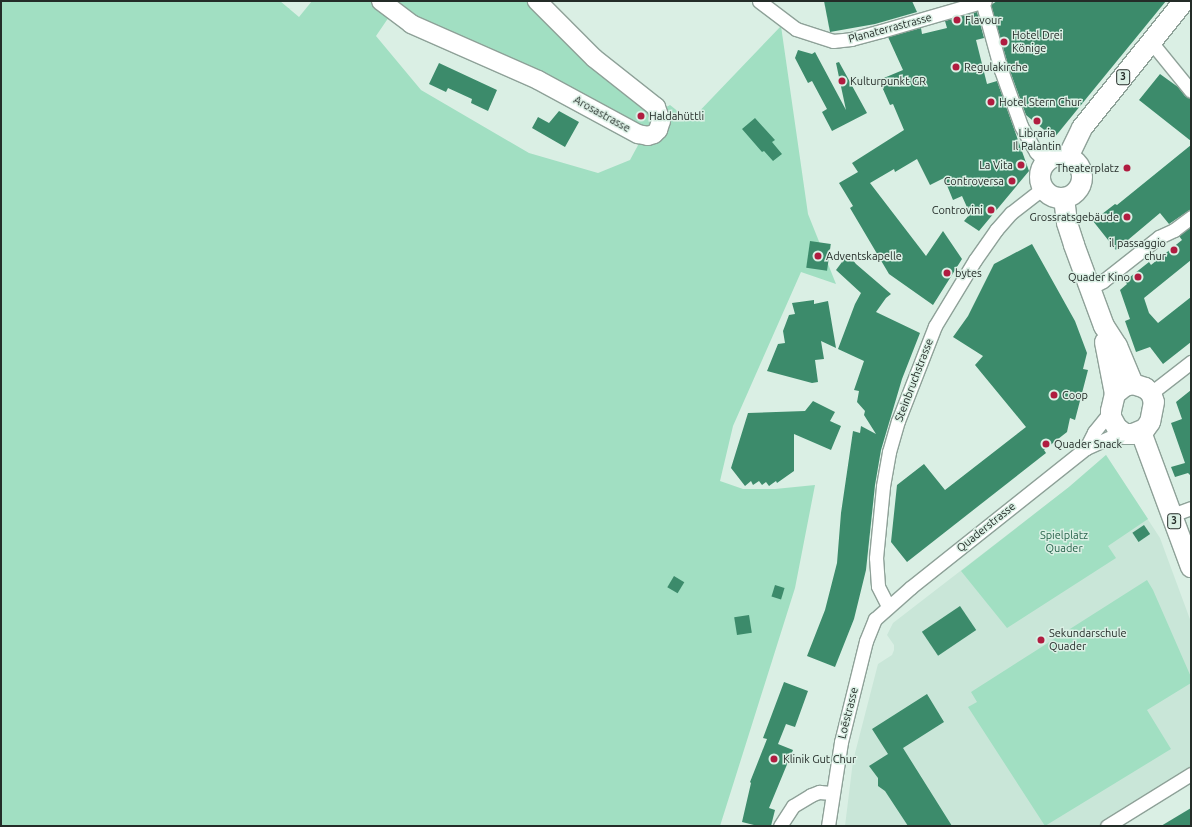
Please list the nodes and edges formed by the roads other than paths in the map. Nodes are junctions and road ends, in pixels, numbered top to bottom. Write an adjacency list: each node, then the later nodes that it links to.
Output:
1 (382, 1): 2 (main road, Arosastrasse)
2 (536, 1)
3 (759, 1): 4 (street, Planaterrastrasse)
4 (983, 1): 9 (street)
5 (1184, 1): 6 (main road, 3)
6 (1151, 42): 7 (street); 8 (main road, 3)
7 (1191, 91)
8 (1068, 157): 9 (main road); 11 (main road)
9 (1045, 162): 10 (main road)
10 (1042, 188): 11 (main road); 25 (street, Steinbruchstrasse)
11 (1064, 198): 13 (main road)
12 (1191, 217): 13 (street)
13 (1090, 288): 14 (main road)
14 (1104, 326): 16 (main road); 18 (main road)
15 (1191, 362): 17 (street)
16 (1133, 384): 17 (main road); 18 (main road)
17 (1151, 393): 20 (main road)
18 (1113, 402): 19 (main road); 21 (street, Quaderstrasse)
19 (1122, 432): 20 (main road); 21 (street, Quaderstrasse)
20 (1141, 432): 23 (main road, 3)
21 (1086, 448): 25 (street, Quaderstrasse)
22 (1191, 508): 23 (street)
23 (1172, 515): 24 (main road, 3)
24 (1191, 567)
25 (888, 606): 27 (street, Loëstrasse)
26 (1191, 774): 30 (street)
27 (832, 793): 28 (street); 29 (street, Loëstrasse)
28 (780, 826)
29 (828, 826)
30 (1107, 826)

